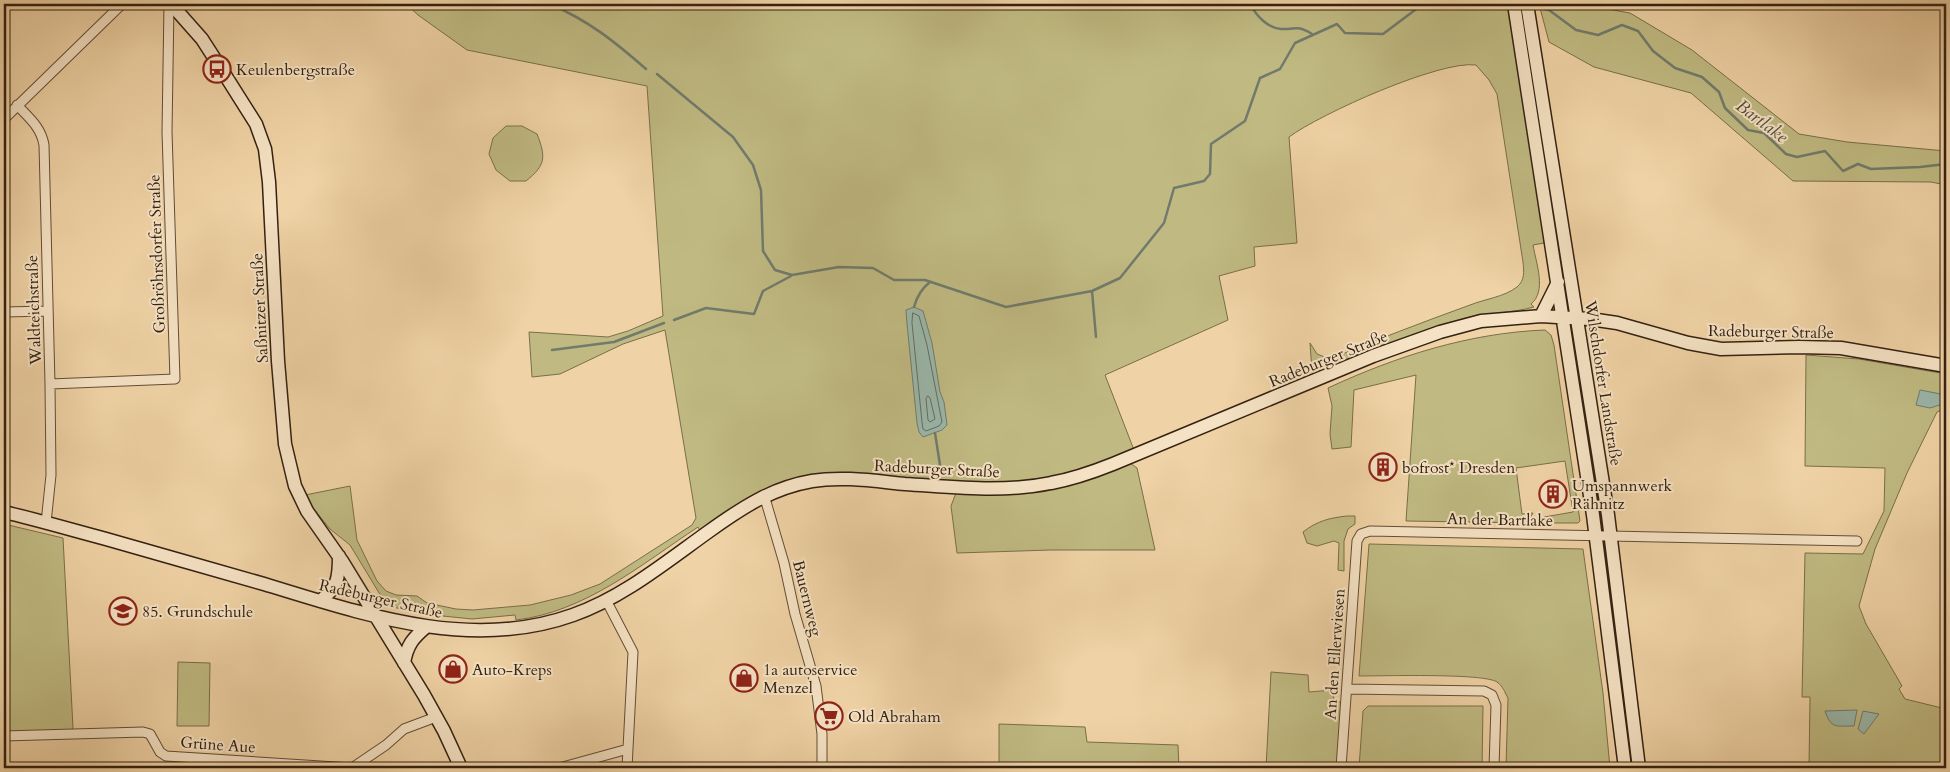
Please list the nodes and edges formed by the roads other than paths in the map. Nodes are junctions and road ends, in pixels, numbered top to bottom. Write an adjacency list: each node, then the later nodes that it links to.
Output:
1 (122, 4): 5 (street)
2 (170, 4): 14 (street, Großröhrsdorfer Straße); 22 (main road, Saßnitzer Straße)
3 (1514, 4): 7 (main road, Wilschdorfer Landstraße)
4 (1527, 4): 12 (main road, Wilschdorfer Landstraße)
5 (17, 105): 6 (street); 8 (street, Waldteichstraße)
6 (4, 119)
7 (1558, 282): 10 (main road); 11 (main road, Wilschdorfer Landstraße)
8 (48, 311): 9 (street); 14 (street, Waldteichstraße)
9 (4, 312)
10 (1541, 316): 11 (main road, Radeburger Straße); 15 (main road, Radeburger Straße)
11 (1563, 317): 12 (main road, Radeburger Straße); 18 (main road, Wilschdorfer Landstraße)
12 (1577, 317): 13 (main road, Radeburger Straße); 19 (main road, Wilschdorfer Landstraße)
13 (1946, 366)
14 (50, 384): 17 (street, Waldteichstraße)
15 (764, 495): 23 (main road, Radeburger Straße); 36 (street, Bauernweg)
16 (4, 512): 17 (main road, Radeburger Straße)
17 (46, 523): 24 (main road, Radeburger Straße)
18 (1596, 536): 19 (street, An der Bartlake); 20 (street, An der Bartlake); 39 (main road, Wilschdorfer Landstraße)
19 (1611, 536): 21 (street, An der Bartlake); 40 (main road, Wilschdorfer Landstraße)
20 (1357, 541): 28 (street, An den Ellerwiesen)
21 (1856, 541)
22 (339, 556): 24 (main road); 25 (main road, Saßnitzer Straße)
23 (606, 600): 26 (main road, Radeburger Straße); 31 (street)
24 (320, 601): 25 (main road, Radeburger Straße)
25 (376, 616): 26 (main road, Radeburger Straße); 27 (main road, Saßnitzer Straße)
26 (426, 627): 27 (main road)
27 (404, 662): 29 (main road, Saßnitzer Straße)
28 (1347, 689): 37 (street, An den Ellerwiesen); 38 (street)
29 (436, 717): 32 (street, Grüne Aue); 33 (main road, Saßnitzer Straße)
30 (4, 736): 32 (street, Grüne Aue)
31 (628, 749): 34 (street); 35 (street)
32 (352, 768)
33 (460, 768)
34 (559, 768)
35 (627, 768)
36 (822, 768)
37 (1341, 768)
38 (1494, 768)
39 (1625, 768)
40 (1638, 768)

